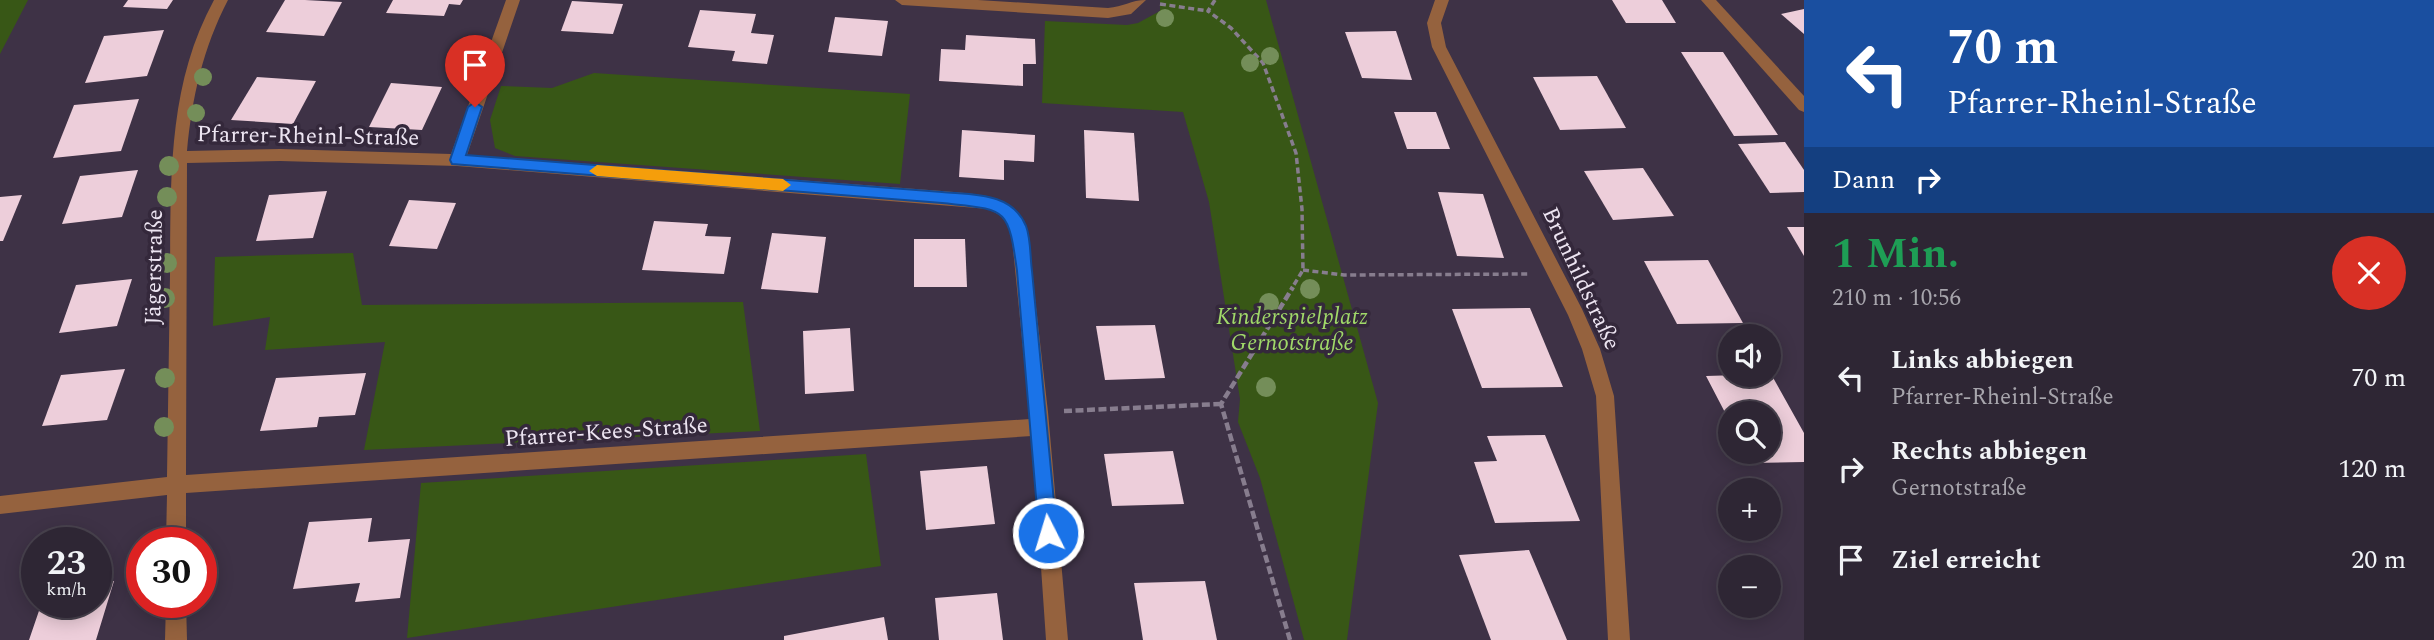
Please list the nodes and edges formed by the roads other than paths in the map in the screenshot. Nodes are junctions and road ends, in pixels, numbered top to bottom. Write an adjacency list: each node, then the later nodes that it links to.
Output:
1 (221, 0): 8 (street, Jägerstraße)
2 (513, 0): 9 (street)
3 (902, 0): 6 (street)
4 (1442, 0): 17 (street, Brunhildstraße)
5 (1708, 0): 7 (street)
6 (1139, 1)
7 (1804, 106)
8 (179, 157): 9 (street, Pfarrer-Rheinl-Straße); 11 (street, Jägerstraße)
9 (457, 160): 10 (street, Pfarrer-Rheinl-Straße)
10 (1039, 419): 11 (street, Pfarrer-Kees-Straße); 16 (street, Pfarrer-Rheinl-Straße)
11 (175, 485): 12 (street, Pfarrer-Kees-Straße); 13 (street, Jägerstraße)
12 (0, 505)
13 (176, 527)
14 (176, 618): 15 (street)
15 (176, 640)
16 (1057, 640)
17 (1619, 640)

